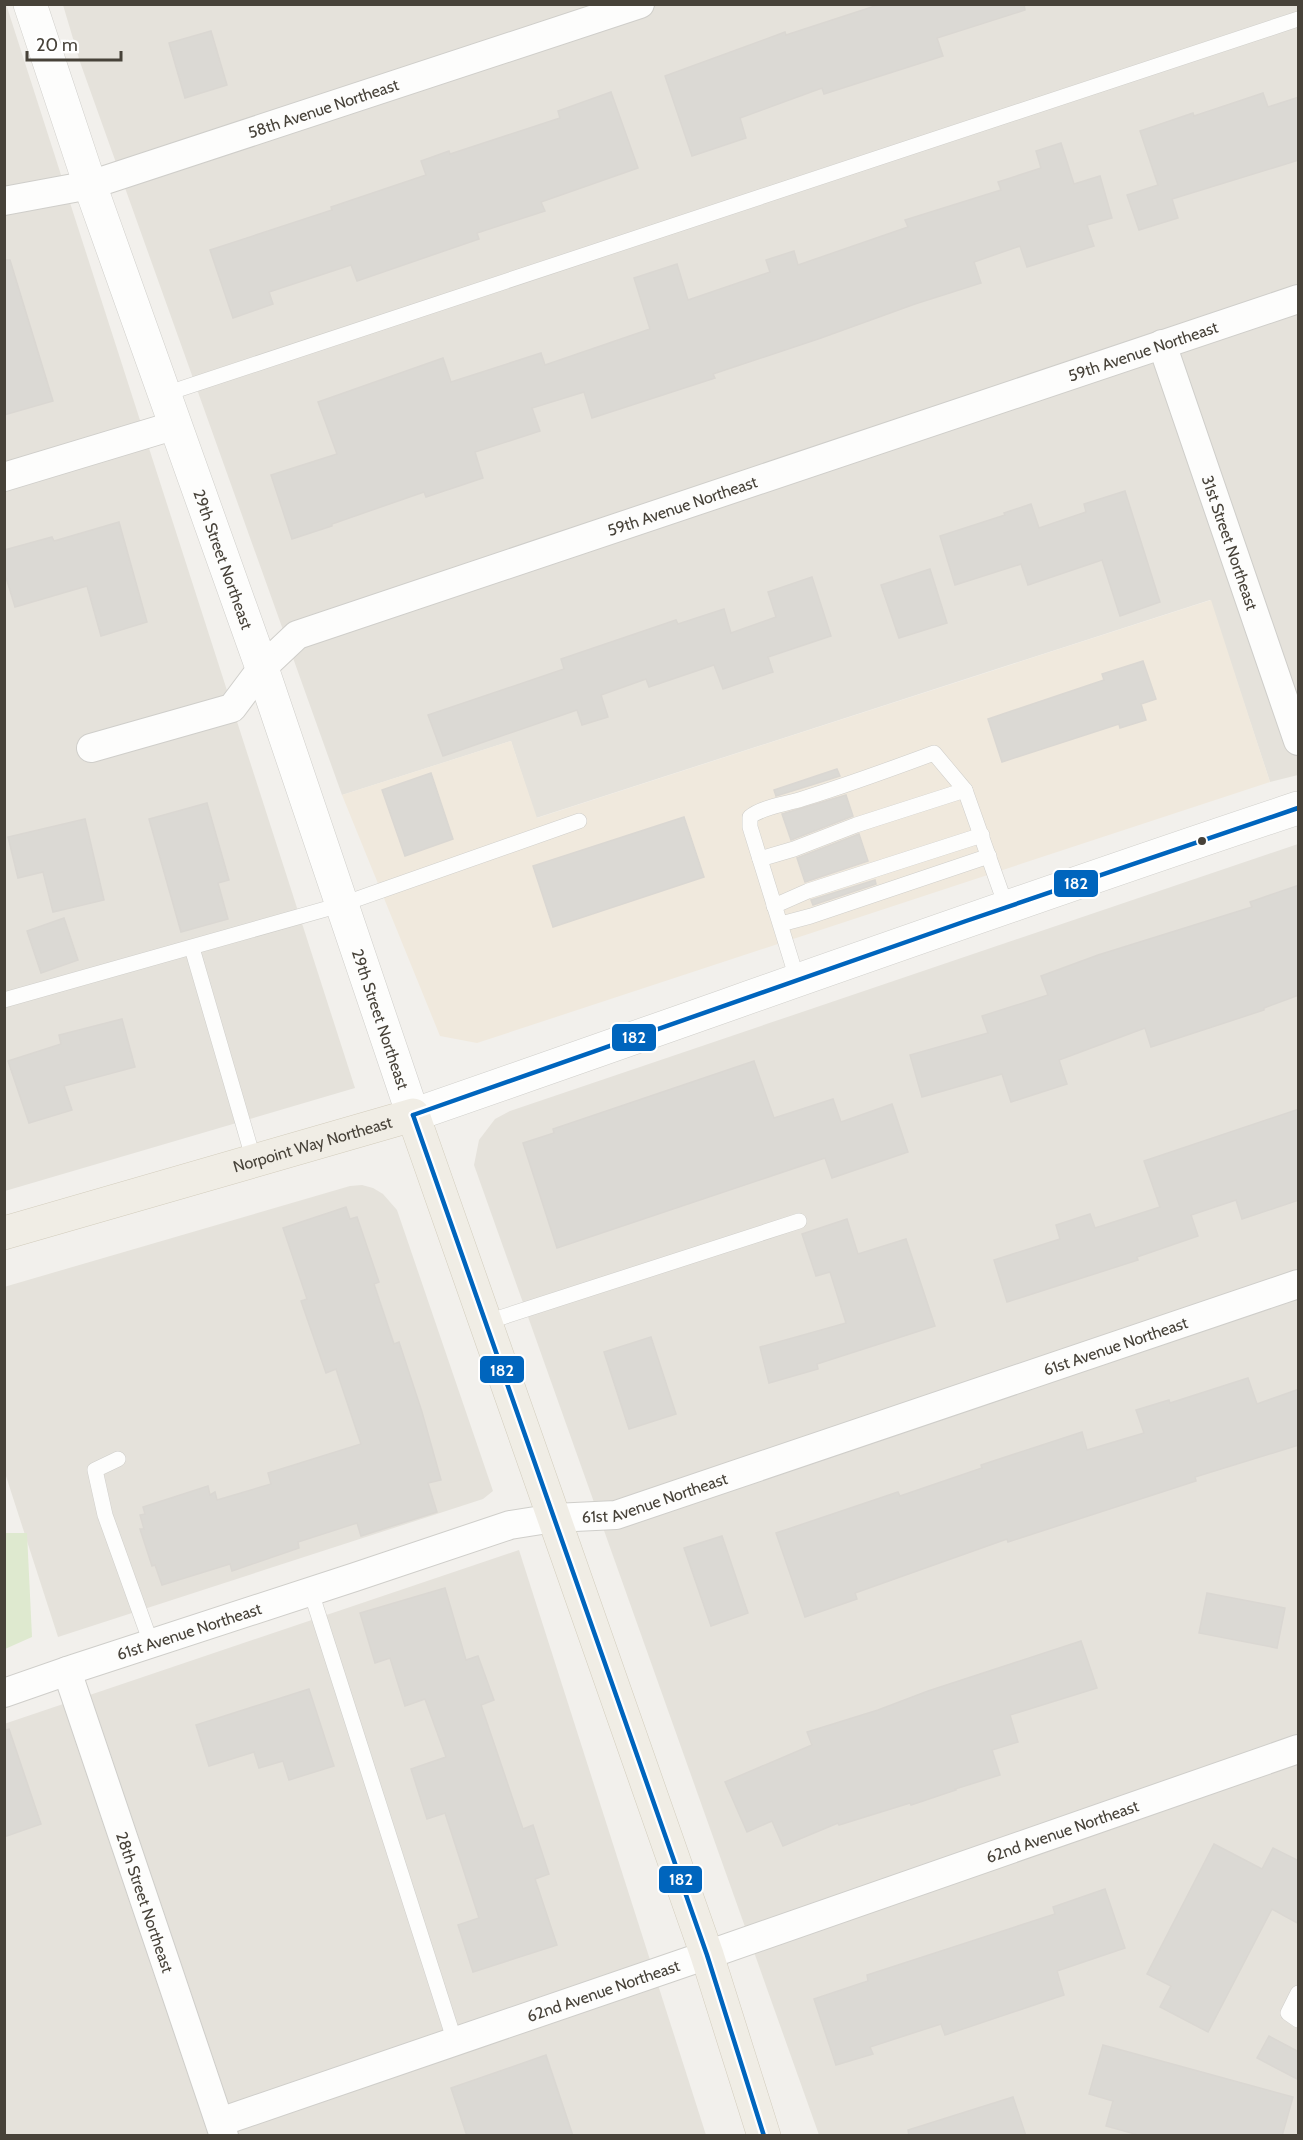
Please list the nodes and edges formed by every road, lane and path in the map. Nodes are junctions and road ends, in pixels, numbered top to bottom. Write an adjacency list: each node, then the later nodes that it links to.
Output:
1 (30, 4): 4 (street, 29th Street Northeast)
2 (640, 4): 4 (street, 58th Avenue Northeast)
3 (1299, 19): 8 (lane)
4 (90, 185): 5 (street, 58th Avenue Northeast); 8 (street, 29th Street Northeast)
5 (4, 201)
6 (1299, 299): 7 (street, 59th Avenue Northeast)
7 (1162, 344): 11 (street, 59th Avenue Northeast); 12 (street, 31st Street Northeast)
8 (165, 394): 9 (street, 29th Street Northeast)
9 (176, 425): 10 (street); 11 (street, 29th Street Northeast)
10 (4, 477)
11 (262, 668): 13 (street, 59th Avenue Northeast); 20 (street, 29th Street Northeast)
12 (1299, 741)
13 (91, 748)
14 (965, 790): 17 (lane); 19 (lane); 19 (lane)
15 (1299, 808): 22 (street, Norpoint Way Northeast)
16 (579, 821): 20 (lane)
17 (982, 835): 18 (lane); 21 (lane)
18 (989, 856): 22 (lane); 23 (lane)
19 (760, 859): 21 (lane)
20 (340, 905): 24 (lane); 27 (street, 29th Street Northeast)
21 (774, 906): 23 (lane)
22 (1006, 906): 25 (street, Norpoint Way Northeast)
23 (781, 924): 25 (lane)
24 (192, 948): 26 (lane); 28 (lane)
25 (798, 982): 27 (street, Norpoint Way Northeast)
26 (4, 1000)
27 (413, 1115): 28 (main road, Norpoint Way Northeast); 32 (main road, 29th Street Northeast)
28 (254, 1161): 30 (main road, Norpoint Way Northeast)
29 (800, 1221): 32 (lane)
30 (4, 1233)
31 (1299, 1284): 34 (street, 61st Avenue Northeast)
32 (487, 1322): 34 (main road, 29th Street Northeast)
33 (118, 1459): 36 (lane)
34 (554, 1518): 35 (street, 61st Avenue Northeast); 40 (main road, 29th Street Northeast)
35 (310, 1592): 36 (street, 61st Avenue Northeast); 43 (lane)
36 (151, 1643): 37 (street, 61st Avenue Northeast)
37 (67, 1671): 38 (street, 61st Avenue Northeast); 44 (street, 28th Street Northeast)
38 (4, 1693)
39 (1299, 1749): 40 (street, 62nd Avenue Northeast)
40 (707, 1955): 43 (street, 62nd Avenue Northeast); 45 (main road, 29th Street Northeast)
41 (1299, 1993): 42 (lane)
42 (1299, 2020)
43 (455, 2042): 44 (street, 62nd Avenue Northeast)
44 (222, 2129)
45 (764, 2136)

